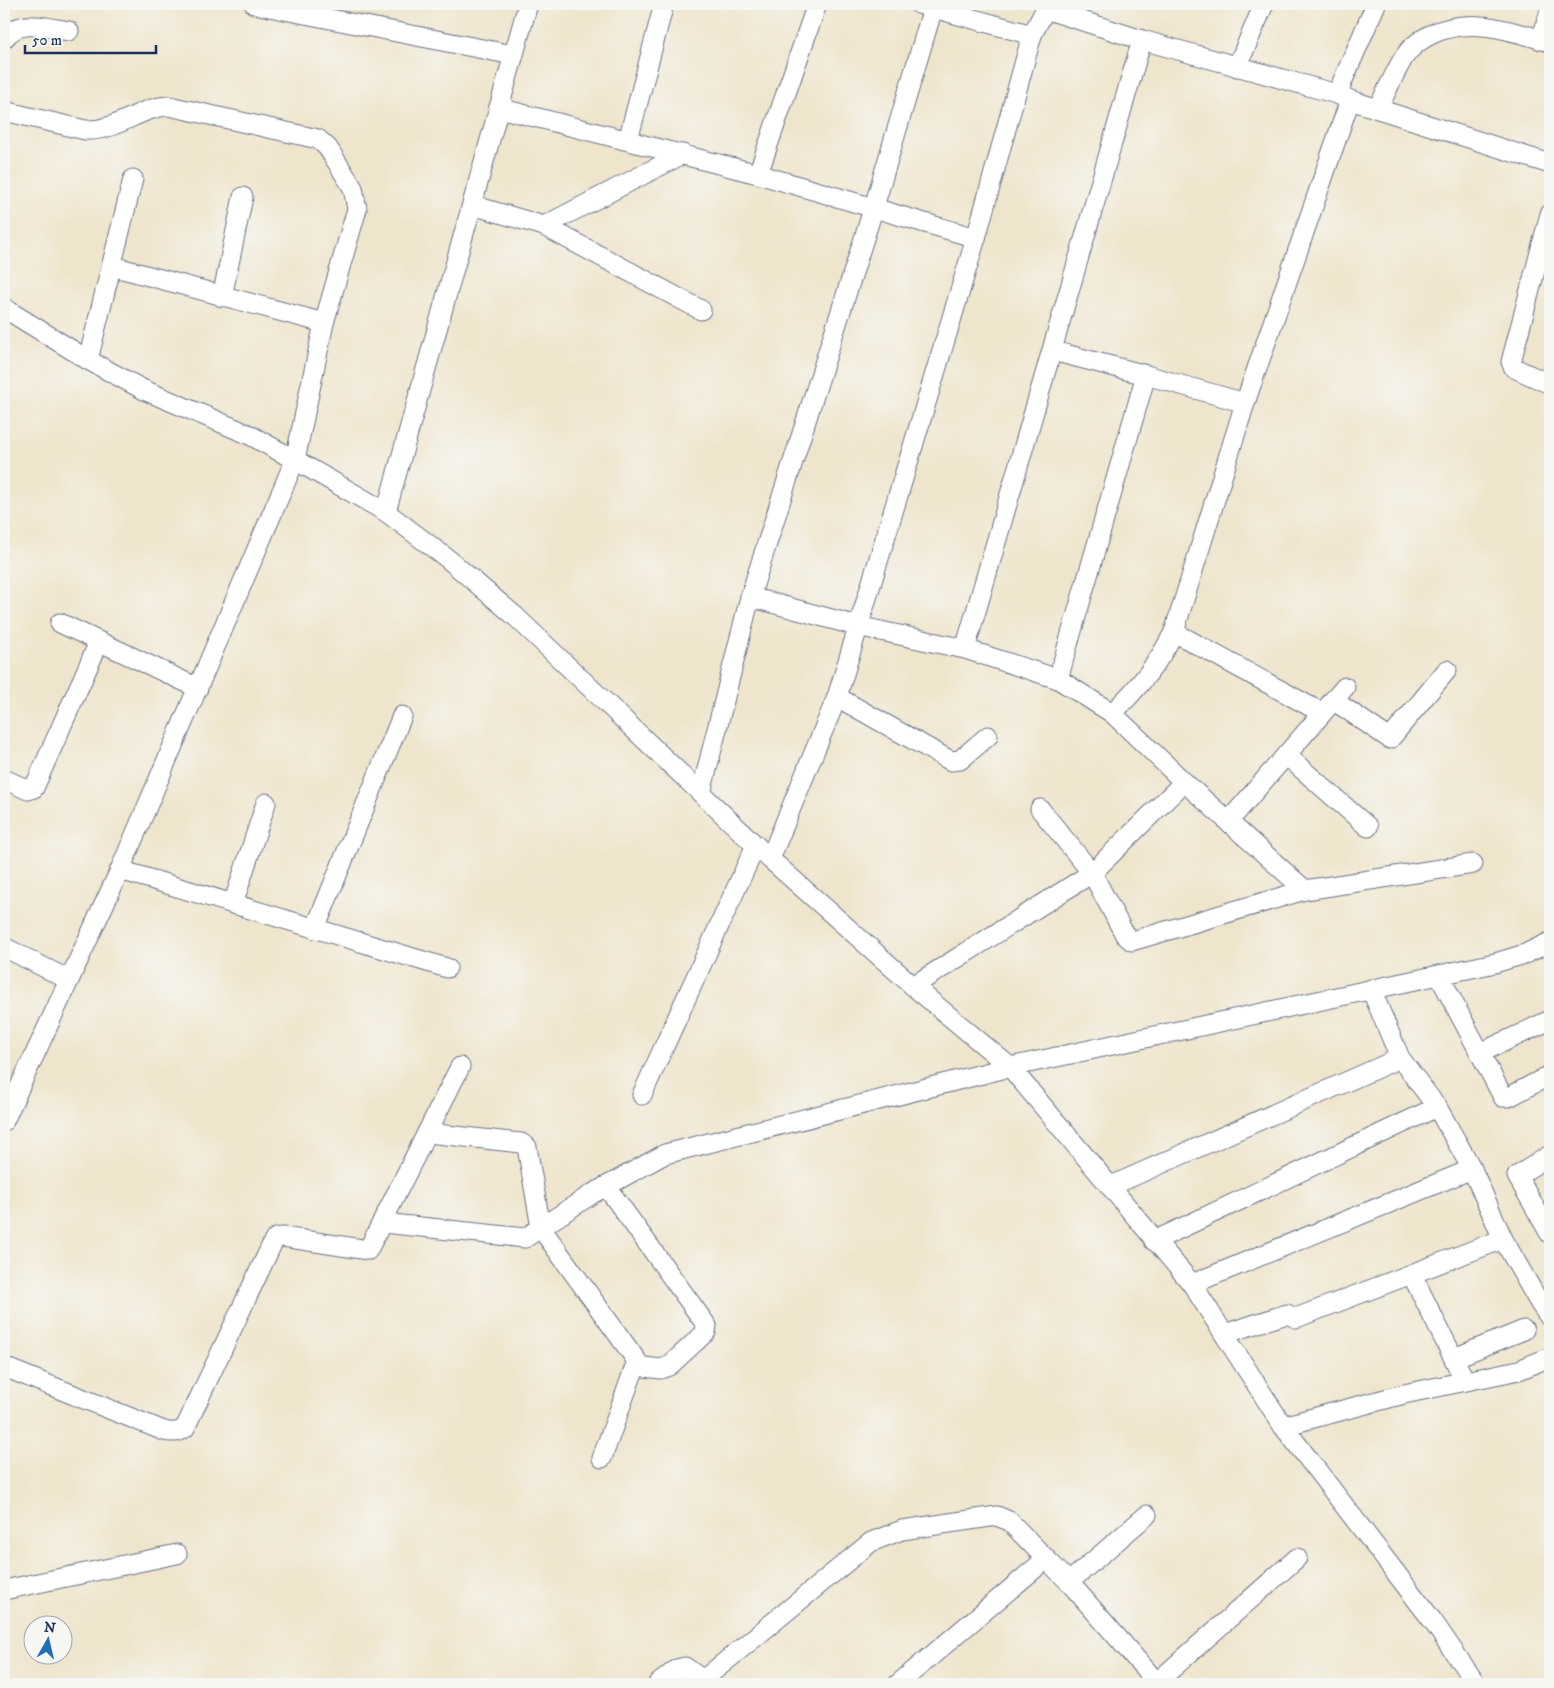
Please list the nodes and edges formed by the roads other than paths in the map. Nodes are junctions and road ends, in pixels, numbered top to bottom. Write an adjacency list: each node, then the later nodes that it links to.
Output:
1 (254, 4): 15 (street)
2 (528, 4): 15 (street)
3 (664, 4): 21 (street)
4 (817, 4): 24 (street)
5 (1264, 4): 16 (street)
6 (1376, 4): 17 (street)
7 (926, 6): 11 (street); 28 (street)
8 (1047, 6): 11 (street); 13 (street)
9 (1550, 11): 14 (street)
10 (69, 31): 12 (street)
11 (1032, 35): 31 (street)
12 (4, 39)
13 (1142, 40): 16 (street); 38 (street)
14 (1546, 41): 19 (street)
15 (513, 55): 18 (street)
16 (1237, 66): 17 (street)
17 (1344, 97): 19 (street); 42 (street)
18 (499, 108): 21 (street); 27 (street)
19 (1378, 109): 23 (street)
20 (4, 111): 37 (street)
21 (628, 140): 22 (street)
22 (683, 154): 24 (street); 30 (street)
23 (1550, 164)
24 (758, 174): 28 (street)
25 (133, 179): 32 (street)
26 (242, 198): 34 (street)
27 (472, 206): 30 (street); 44 (street)
28 (873, 210): 31 (street); 45 (street)
29 (1550, 214): 33 (street)
30 (544, 226): 36 (street)
31 (976, 238): 47 (street)
32 (112, 266): 34 (street); 39 (street)
33 (1542, 275): 41 (street)
34 (222, 297): 37 (street)
35 (4, 308): 39 (street)
36 (701, 310)
37 (324, 323): 43 (street)
38 (1053, 351): 40 (street); 50 (street)
39 (88, 360): 43 (street)
40 (1146, 374): 42 (street); 52 (street)
41 (1550, 384)
42 (1245, 403): 48 (street)
43 (295, 460): 44 (street); 53 (street)
44 (386, 512): 62 (street)
45 (750, 597): 47 (street); 62 (street)
46 (60, 623): 49 (street)
47 (857, 626): 50 (street); 54 (street)
48 (1174, 632): 55 (street); 56 (street)
49 (99, 642): 53 (street); 60 (street)
50 (965, 649): 52 (street)
51 (1446, 670): 55 (street)
52 (1058, 680): 56 (street)
53 (198, 688): 70 (street)
54 (837, 697): 58 (street); 68 (street)
55 (1333, 700): 59 (street)
56 (1112, 713): 61 (street)
57 (402, 716): 74 (street)
58 (988, 736)
59 (1286, 755): 65 (street); 66 (street)
60 (4, 778)
61 (1184, 782): 65 (street); 71 (street)
62 (701, 793): 67 (street)
63 (266, 803): 73 (street)
64 (1040, 809): 71 (street)
65 (1228, 822): 72 (street)
66 (1368, 827)
67 (756, 845): 68 (street); 88 (street)
68 (770, 859): 80 (street)
69 (1473, 864): 72 (street)
70 (120, 870): 73 (street); 79 (street)
71 (1092, 873): 72 (street); 80 (street)
72 (1305, 890)
73 (233, 904): 74 (street)
74 (316, 929): 77 (street)
75 (1550, 942): 78 (street)
76 (4, 947): 79 (street)
77 (447, 968)
78 (1439, 975): 81 (street); 83 (street)
79 (69, 980): 90 (street)
80 (913, 986): 85 (street)
81 (1371, 989): 84 (street); 85 (street)
82 (1550, 1020): 83 (street)
83 (1480, 1053): 87 (street)
84 (1400, 1058): 89 (street); 95 (street)
85 (1010, 1067): 94 (street); 95 (street)
86 (460, 1068): 91 (street)
87 (1550, 1075)
88 (642, 1095)
89 (1437, 1107): 93 (street); 100 (street)
90 (4, 1121)
91 (428, 1133): 96 (street); 97 (street)
92 (1550, 1154): 98 (street)
93 (1472, 1169): 99 (street); 102 (street)
94 (606, 1186): 97 (street); 108 (street)
95 (1111, 1186): 100 (street)
96 (383, 1223): 97 (street); 109 (street)
97 (541, 1228): 108 (street)
98 (1550, 1234)
99 (1503, 1239): 101 (street); 103 (street)
100 (1154, 1241): 102 (street)
101 (1412, 1275): 105 (street); 107 (street)
102 (1192, 1284): 105 (street)
103 (1550, 1318)
104 (1524, 1330): 107 (street)
105 (1224, 1334): 111 (street)
106 (1550, 1357): 110 (street)
107 (1454, 1358): 110 (street)
108 (636, 1366): 112 (street)
109 (4, 1367)
110 (1465, 1381): 111 (street)
111 (1283, 1426): 123 (street)
112 (602, 1458)
113 (1147, 1515): 117 (street)
114 (177, 1554): 118 (street)
115 (1297, 1558): 120 (street)
116 (1046, 1559): 117 (street); 119 (street); 122 (street)
117 (1069, 1582): 120 (street)
118 (4, 1590)
119 (706, 1681): 121 (street)
120 (1157, 1683)
121 (658, 1684)
122 (898, 1684)
123 (1476, 1684)

